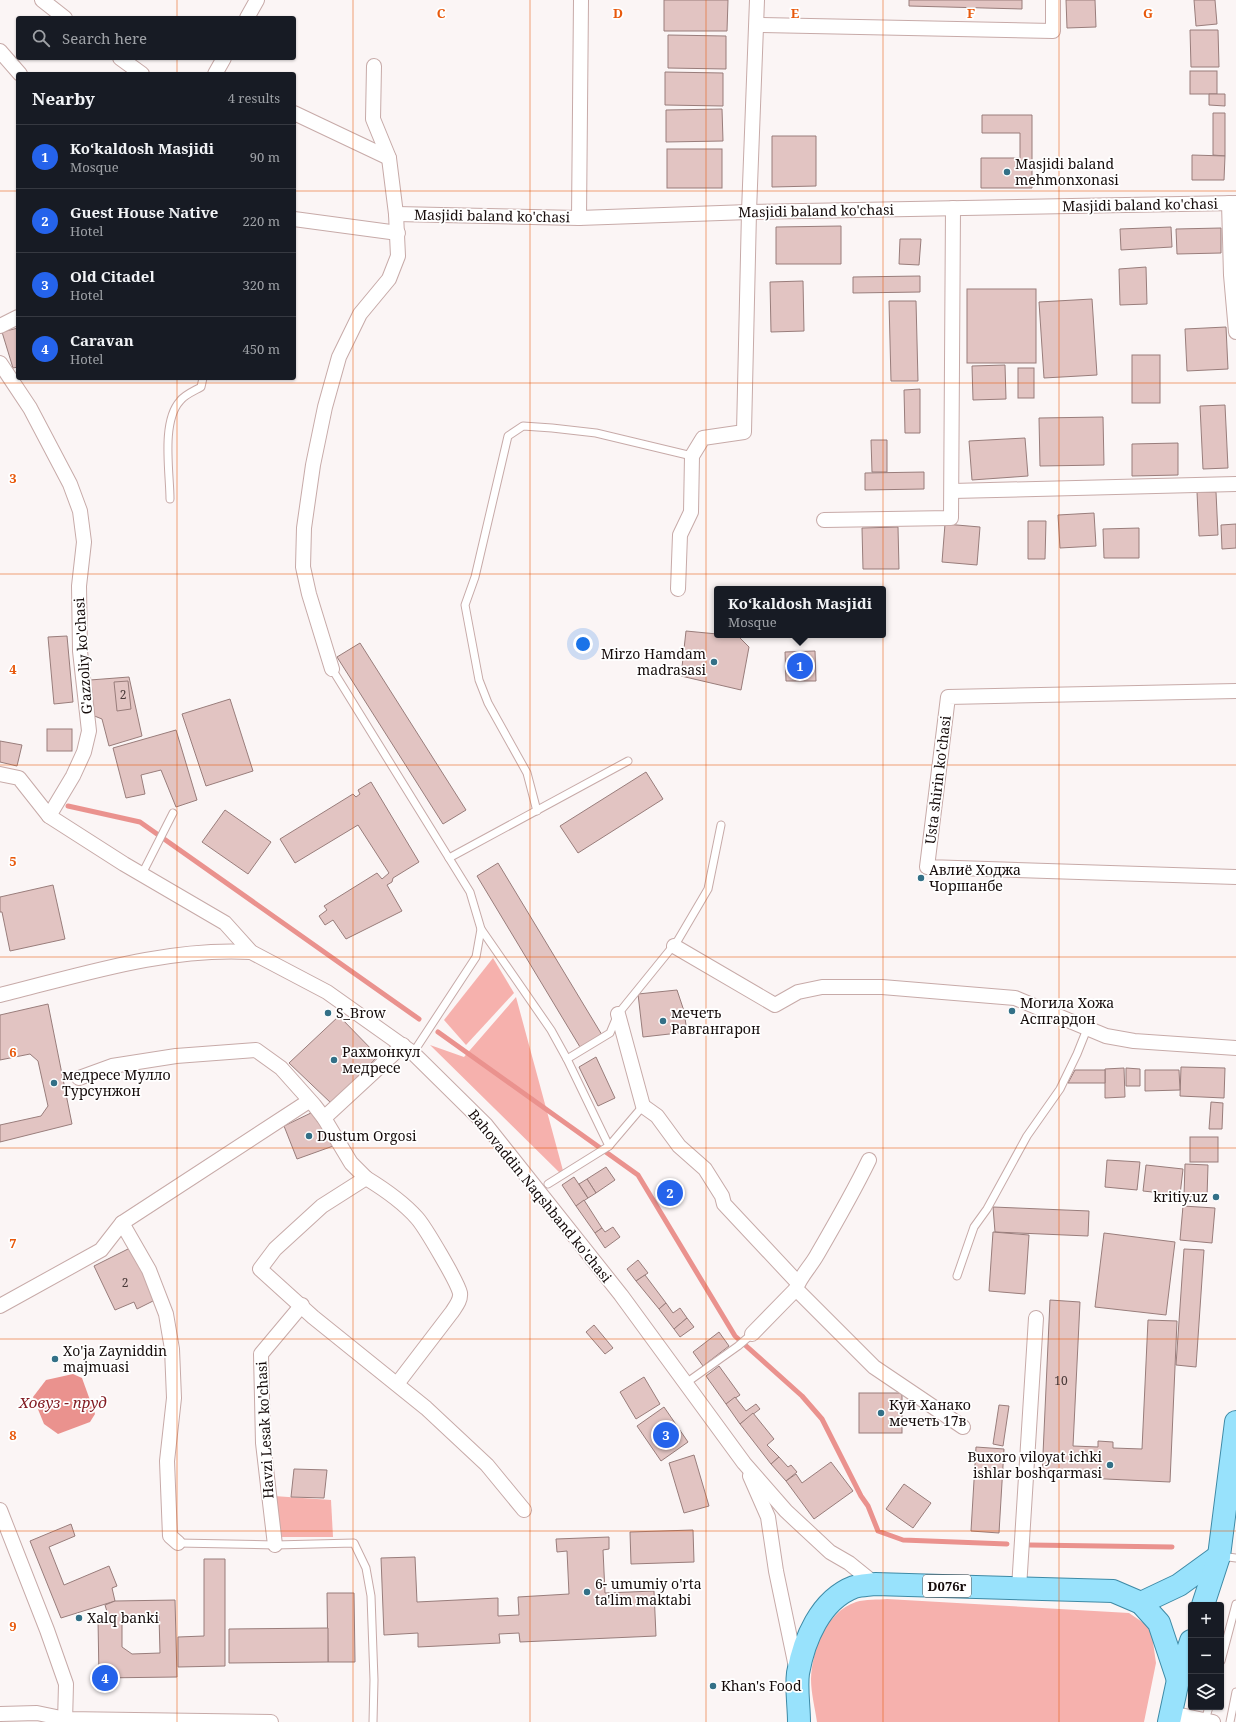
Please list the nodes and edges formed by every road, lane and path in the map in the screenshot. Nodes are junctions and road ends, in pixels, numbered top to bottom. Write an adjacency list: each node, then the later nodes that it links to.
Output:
1 (42, 0): 6 (street)
2 (257, 0): 7 (street)
3 (581, 0): 22 (street)
4 (757, 0): 8 (street)
5 (1053, 0): 8 (street)
6 (63, 16)
7 (248, 16)
8 (757, 25): 20 (street)
9 (0, 51): 13 (street)
10 (123, 60): 14 (street)
11 (223, 60): 15 (street)
12 (374, 66): 17 (street, Masjidi baland ko'chasi)
13 (18, 72)
14 (139, 72)
15 (217, 72)
16 (296, 114): 17 (street)
17 (389, 158): 21 (street, Masjidi baland ko'chasi)
18 (1232, 203): 19 (street, Masjidi baland ko'chasi); 27 (street)
19 (953, 208): 20 (street, Masjidi baland ko'chasi); 32 (street)
20 (749, 212): 22 (street, Masjidi baland ko'chasi); 30 (street)
21 (396, 214): 22 (street, Masjidi baland ko'chasi); 24 (street, Masjidi baland ko'chasi)
22 (579, 218)
23 (296, 219): 24 (street)
24 (398, 233): 36 (street, Masjidi baland ko'chasi)
25 (16, 319): 26 (street)
26 (0, 326)
27 (1236, 332)
28 (0, 363): 42 (street, G'azzoliy ko'chasi)
29 (203, 380): 33 (lane)
30 (692, 456): 35 (street); 40 (lane)
31 (1236, 484): 32 (street)
32 (952, 491): 34 (street)
33 (170, 499)
34 (824, 520)
35 (678, 589)
36 (332, 669): 44 (lane)
37 (1236, 692): 46 (street, Usta shirin ko'chasi)
38 (628, 761): 40 (lane)
39 (0, 774): 42 (street, Bahovaddin Naqshband ko'chasi)
40 (537, 811): 44 (lane)
41 (173, 813): 45 (lane)
42 (49, 816): 45 (street, Bahovaddin Naqshband ko'chasi)
43 (721, 825): 48 (lane)
44 (449, 858): 47 (lane)
45 (142, 874): 49 (street, Bahovaddin Naqshband ko'chasi)
46 (1236, 877)
47 (481, 929): 54 (lane); 55 (lane)
48 (674, 946): 51 (lane); 52 (street)
49 (251, 952): 50 (street, Bahovaddin Naqshband ko'chasi); 54 (street, Bahovaddin Naqshband ko'chasi)
50 (0, 996)
51 (618, 1014): 55 (lane); 58 (street)
52 (1087, 1029): 53 (street); 65 (lane)
53 (1236, 1048)
54 (408, 1049): 59 (street); 71 (street, Bahovaddin Naqshband ko'chasi)
55 (567, 1059): 60 (lane)
56 (80, 1078): 57 (street)
57 (309, 1101): 59 (street); 64 (street)
58 (643, 1106): 60 (lane); 66 (street)
59 (324, 1118): 62 (street)
60 (605, 1148): 63 (lane)
61 (869, 1160): 66 (street)
62 (366, 1178): 68 (street); 72 (street)
63 (548, 1184)
64 (122, 1223): 67 (street); 78 (street)
65 (957, 1276)
66 (797, 1286): 70 (street); 74 (street)
67 (1, 1303)
68 (302, 1306): 72 (street); 79 (street, Havzi Lesak ko'chasi)
69 (1036, 1318): 82 (street)
70 (746, 1338): 71 (lane)
71 (686, 1383): 75 (street, Bahovaddin Naqshband ko'chasi)
72 (397, 1384): 77 (street)
73 (1236, 1422): 80 (main road)
74 (963, 1427)
75 (744, 1462): 81 (street, Bahovaddin Naqshband ko'chasi); 88 (street, Bahovaddin Naqshband ko'chasi)
76 (0, 1510): 94 (street)
77 (524, 1510)
78 (178, 1543): 79 (lane)
79 (275, 1544): 96 (lane)
80 (1227, 1557): 83 (main road); 84 (main road)
81 (875, 1584): 82 (main road, D076r); 88 (main road)
82 (1019, 1588): 84 (main road, D076r)
83 (1204, 1602)
84 (1141, 1603): 89 (main road, D076r)
85 (1236, 1604): 86 (lane)
86 (1224, 1649)
87 (1188, 1650): 89 (main road)
88 (798, 1675): 97 (main road)
89 (1178, 1680): 93 (main road)
90 (1236, 1692): 98 (lane)
91 (0, 1714): 94 (street)
92 (1209, 1716): 93 (street)
93 (1170, 1718)
94 (65, 1720): 95 (street)
95 (271, 1722)
96 (373, 1722)
97 (799, 1722)
98 (1230, 1722)

